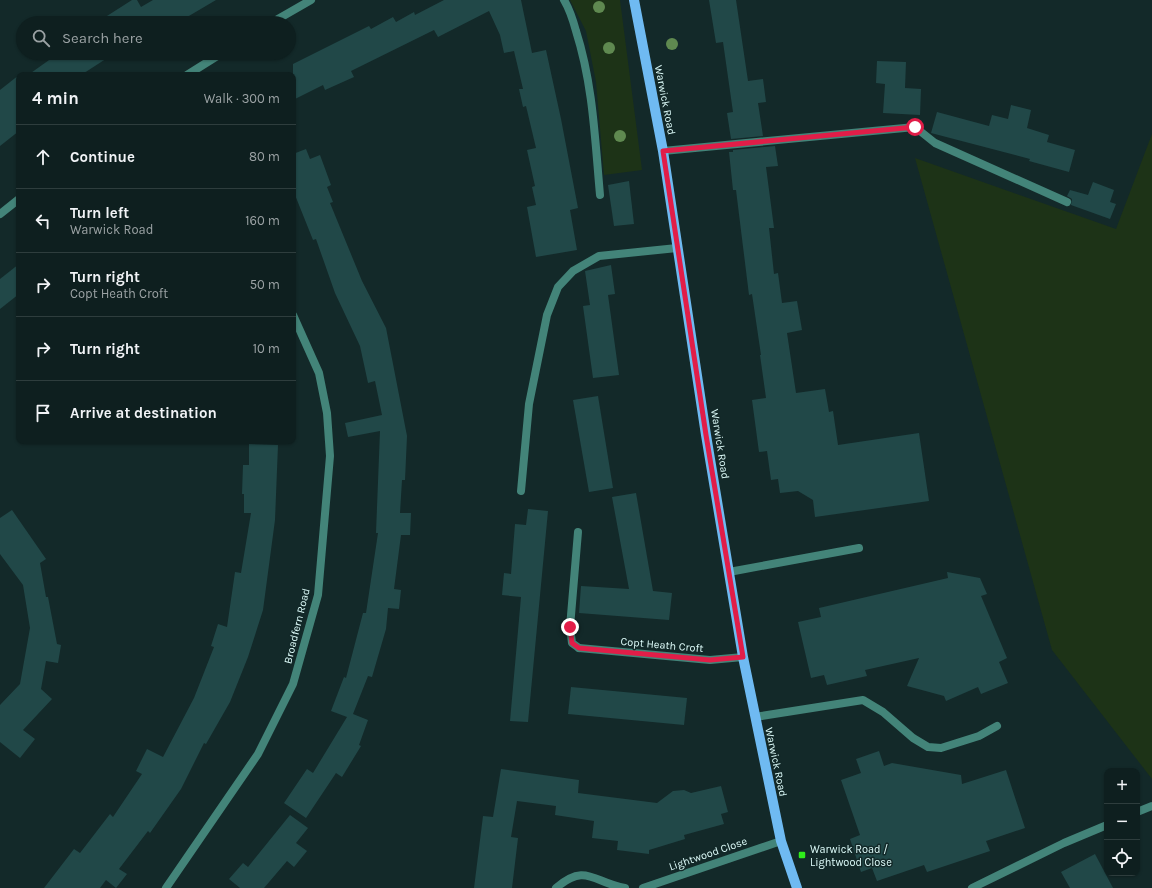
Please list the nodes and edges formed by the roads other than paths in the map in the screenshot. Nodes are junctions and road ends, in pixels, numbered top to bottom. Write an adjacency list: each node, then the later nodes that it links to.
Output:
1 (311, 0): 4 (street)
2 (564, 0): 8 (street)
3 (634, 0): 7 (main road, Warwick Road)
4 (283, 16)
5 (211, 60): 6 (street)
6 (193, 72)
7 (663, 151): 10 (street); 12 (main road, Warwick Road)
8 (600, 195)
9 (16, 201): 11 (street)
10 (1067, 202)
11 (0, 214)
12 (677, 248): 14 (street); 17 (main road, Warwick Road)
13 (296, 322): 25 (street, Broadfern Road)
14 (521, 491)
15 (578, 532): 18 (street, Copt Heath Croft)
16 (860, 548): 17 (street)
17 (729, 572): 18 (main road, Warwick Road)
18 (743, 657): 19 (main road, Warwick Road)
19 (755, 717): 20 (street); 24 (main road, Warwick Road)
20 (997, 726)
21 (1152, 806): 22 (street)
22 (1140, 811)
23 (1104, 826): 30 (street)
24 (781, 841): 28 (street, Lightwood Close); 29 (main road, Warwick Road)
25 (166, 888)
26 (556, 888): 27 (street)
27 (625, 888)
28 (643, 888)
29 (797, 888)
30 (972, 888)

